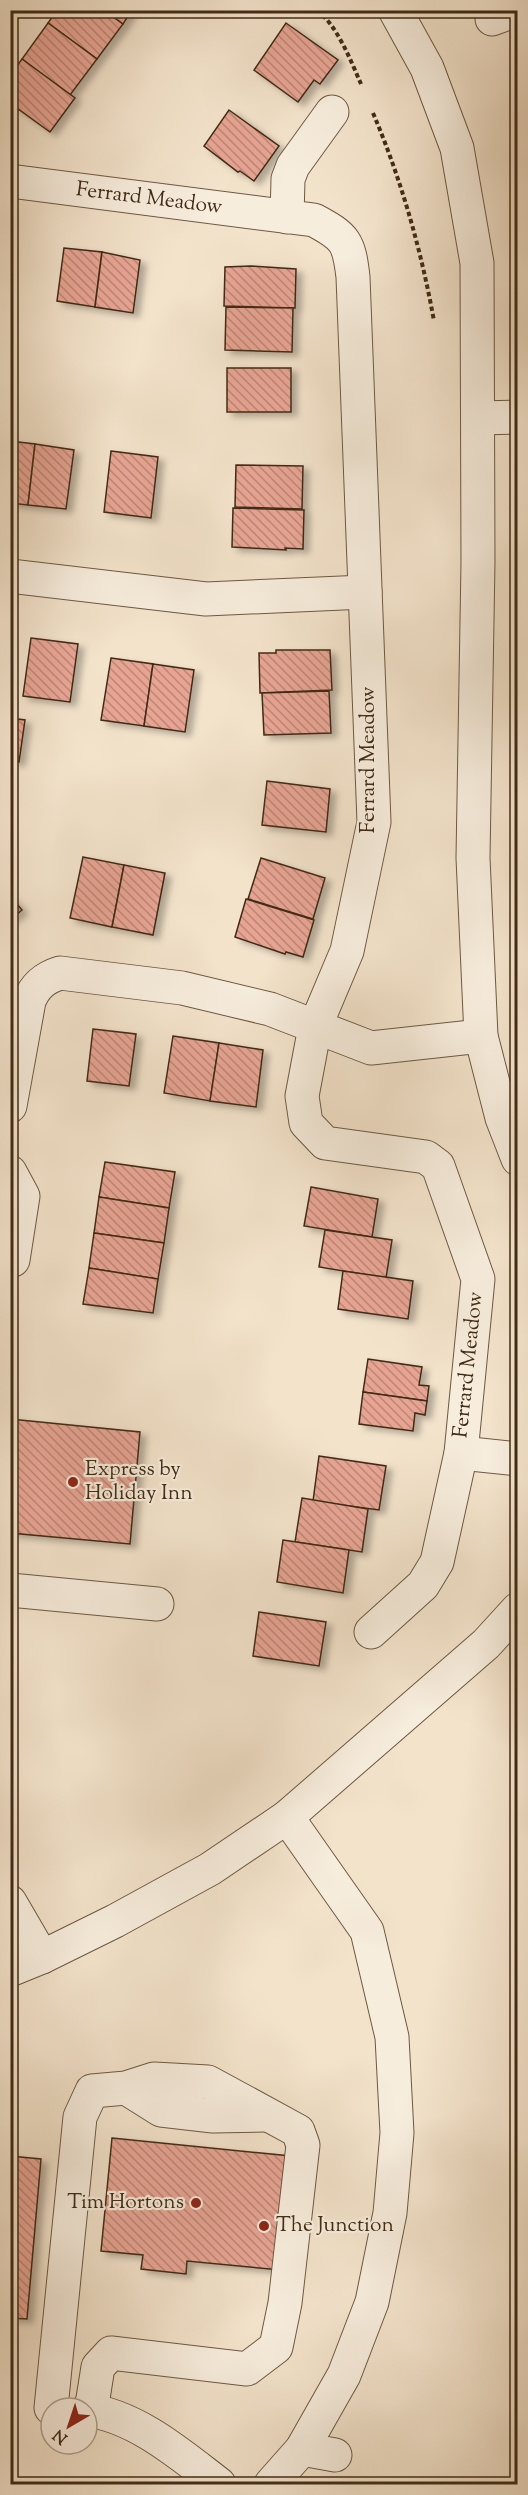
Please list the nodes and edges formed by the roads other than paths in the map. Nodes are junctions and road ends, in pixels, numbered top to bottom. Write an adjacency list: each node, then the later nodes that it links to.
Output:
1 (395, 10): 6 (street)
2 (332, 112): 4 (street)
3 (10, 181): 4 (street, Ferrard Meadow)
4 (287, 217): 8 (street, Ferrard Meadow)
5 (518, 417): 6 (street)
6 (478, 418): 10 (street)
7 (10, 576): 8 (street)
8 (365, 592): 9 (street, Ferrard Meadow)
9 (315, 1027): 10 (street); 11 (street); 15 (street, Ferrard Meadow)
10 (480, 1036): 12 (street)
11 (10, 1106)
12 (518, 1159)
13 (10, 1172): 14 (street)
14 (13, 1260)
15 (460, 1453): 16 (street, Ferrard Meadow); 20 (street, Ferrard Meadow)
16 (518, 1459)
17 (10, 1590): 18 (street)
18 (157, 1604)
19 (518, 1609): 21 (street)
20 (371, 1632)
21 (287, 1817): 23 (street); 28 (street)
22 (10, 1902): 23 (street)
23 (42, 1957): 24 (street)
24 (10, 1970)
25 (54, 2396): 26 (street)
26 (92, 2396)
27 (99, 2414): 30 (street)
28 (302, 2449): 29 (street); 31 (street)
29 (334, 2455)
30 (219, 2484)
31 (271, 2484)

